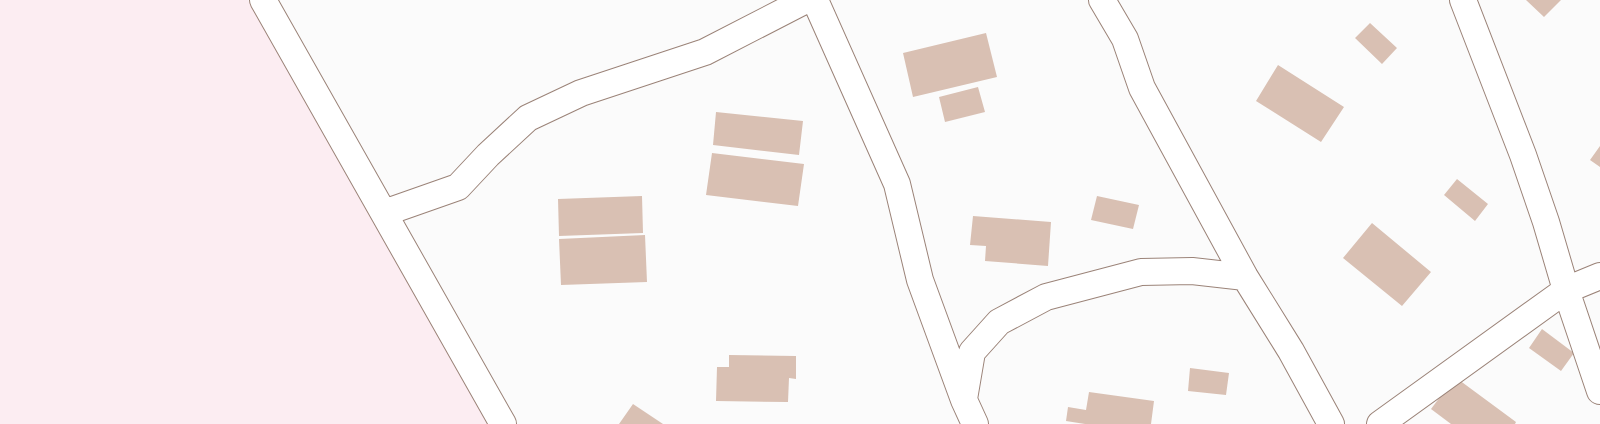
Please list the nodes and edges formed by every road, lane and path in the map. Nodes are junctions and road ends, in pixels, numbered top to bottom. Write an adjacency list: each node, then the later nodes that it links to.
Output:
1 (263, 0): 6 (street)
2 (806, 0): 6 (street)
3 (815, 0): 12 (street)
4 (1102, 0): 8 (street)
5 (1463, 0): 9 (street)
6 (384, 213): 13 (street)
7 (1600, 276): 9 (street)
8 (1245, 277): 12 (street); 15 (street)
9 (1566, 290): 10 (street); 16 (street)
10 (1596, 363): 11 (street)
11 (1600, 391)
12 (964, 400): 14 (street)
13 (503, 424)
14 (974, 424)
15 (1332, 424)
16 (1380, 424)

